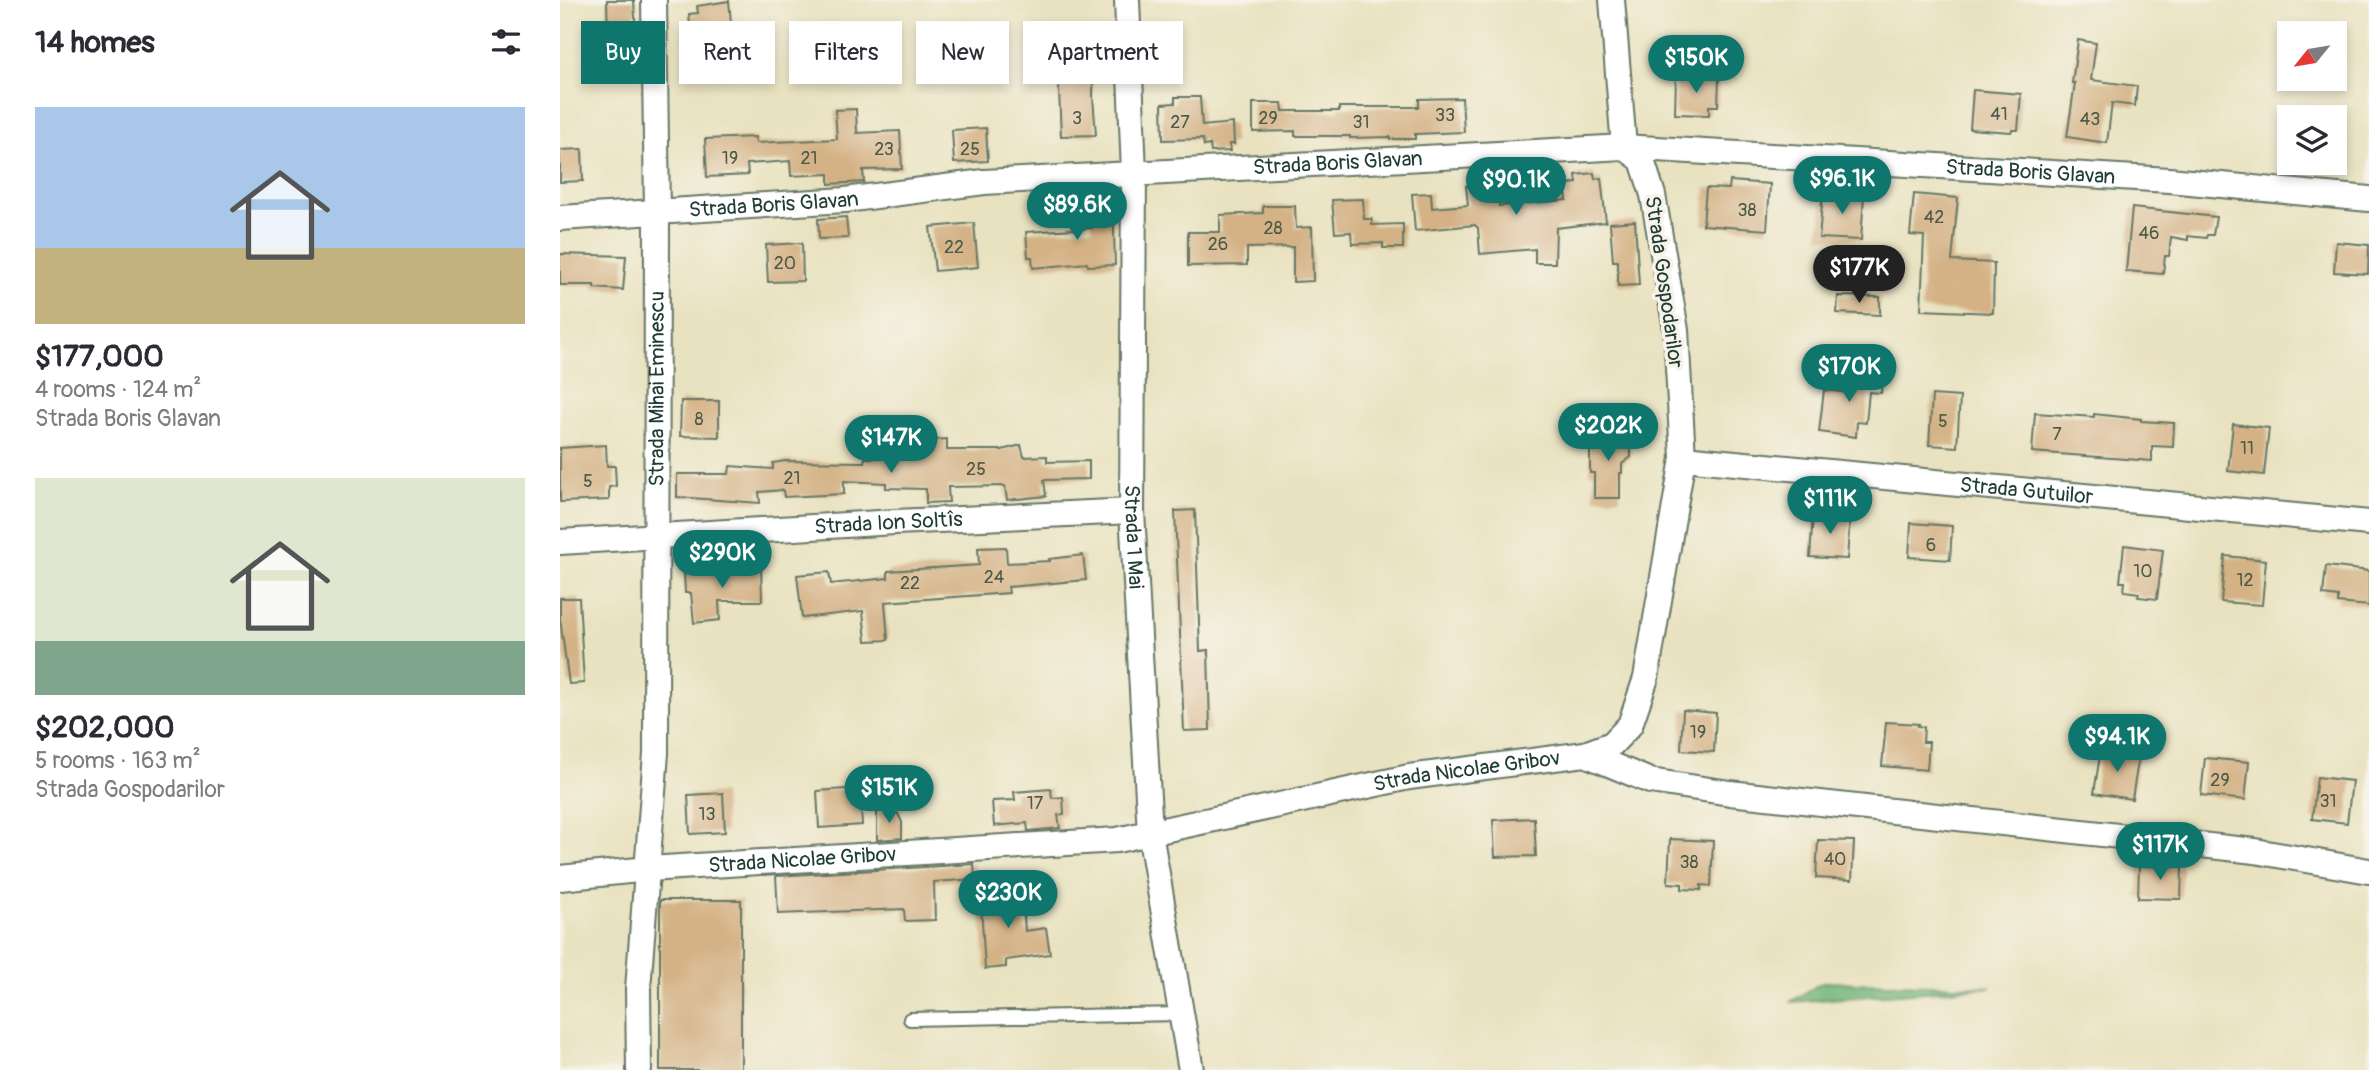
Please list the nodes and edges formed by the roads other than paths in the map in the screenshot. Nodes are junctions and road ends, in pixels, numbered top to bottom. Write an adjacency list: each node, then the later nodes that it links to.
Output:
1 (654, 0): 7 (street, Strada Mihai Eminescu)
2 (1128, 0): 5 (street, Strada 1 Mai)
3 (1612, 0): 4 (street)
4 (1624, 147): 5 (street, Strada Boris Glavan); 6 (street, Strada Boris Glavan); 9 (street, Strada Gospodarilor)
5 (1134, 173): 7 (street, Strada Boris Glavan); 10 (street, Strada 1 Mai)
6 (2369, 200)
7 (657, 212): 8 (street, Strada Boris Glavan); 12 (street, Strada Mihai Eminescu)
8 (560, 218)
9 (1683, 457): 11 (street, Strada Gutuilor); 14 (street, Strada Gospodarilor)
10 (1132, 511): 12 (street, Strada Ion Soltîs); 15 (street, Strada 1 Mai)
11 (2369, 523)
12 (656, 537): 13 (street, Strada Ion Soltîs); 16 (street, Strada Mihai Eminescu)
13 (560, 542)
14 (1585, 754): 15 (street, Strada Nicolae Gribov); 17 (street, Strada Nicolae Gribov)
15 (1150, 833): 16 (street, Strada Nicolae Gribov); 19 (street, Strada 1 Mai)
16 (648, 869): 18 (street, Strada Nicolae Gribov); 21 (street, Strada Mihai Eminescu)
17 (2369, 871)
18 (560, 878)
19 (1181, 1014): 20 (lane); 22 (street, Strada 1 Mai)
20 (910, 1019)
21 (639, 1070)
22 (1191, 1070)

